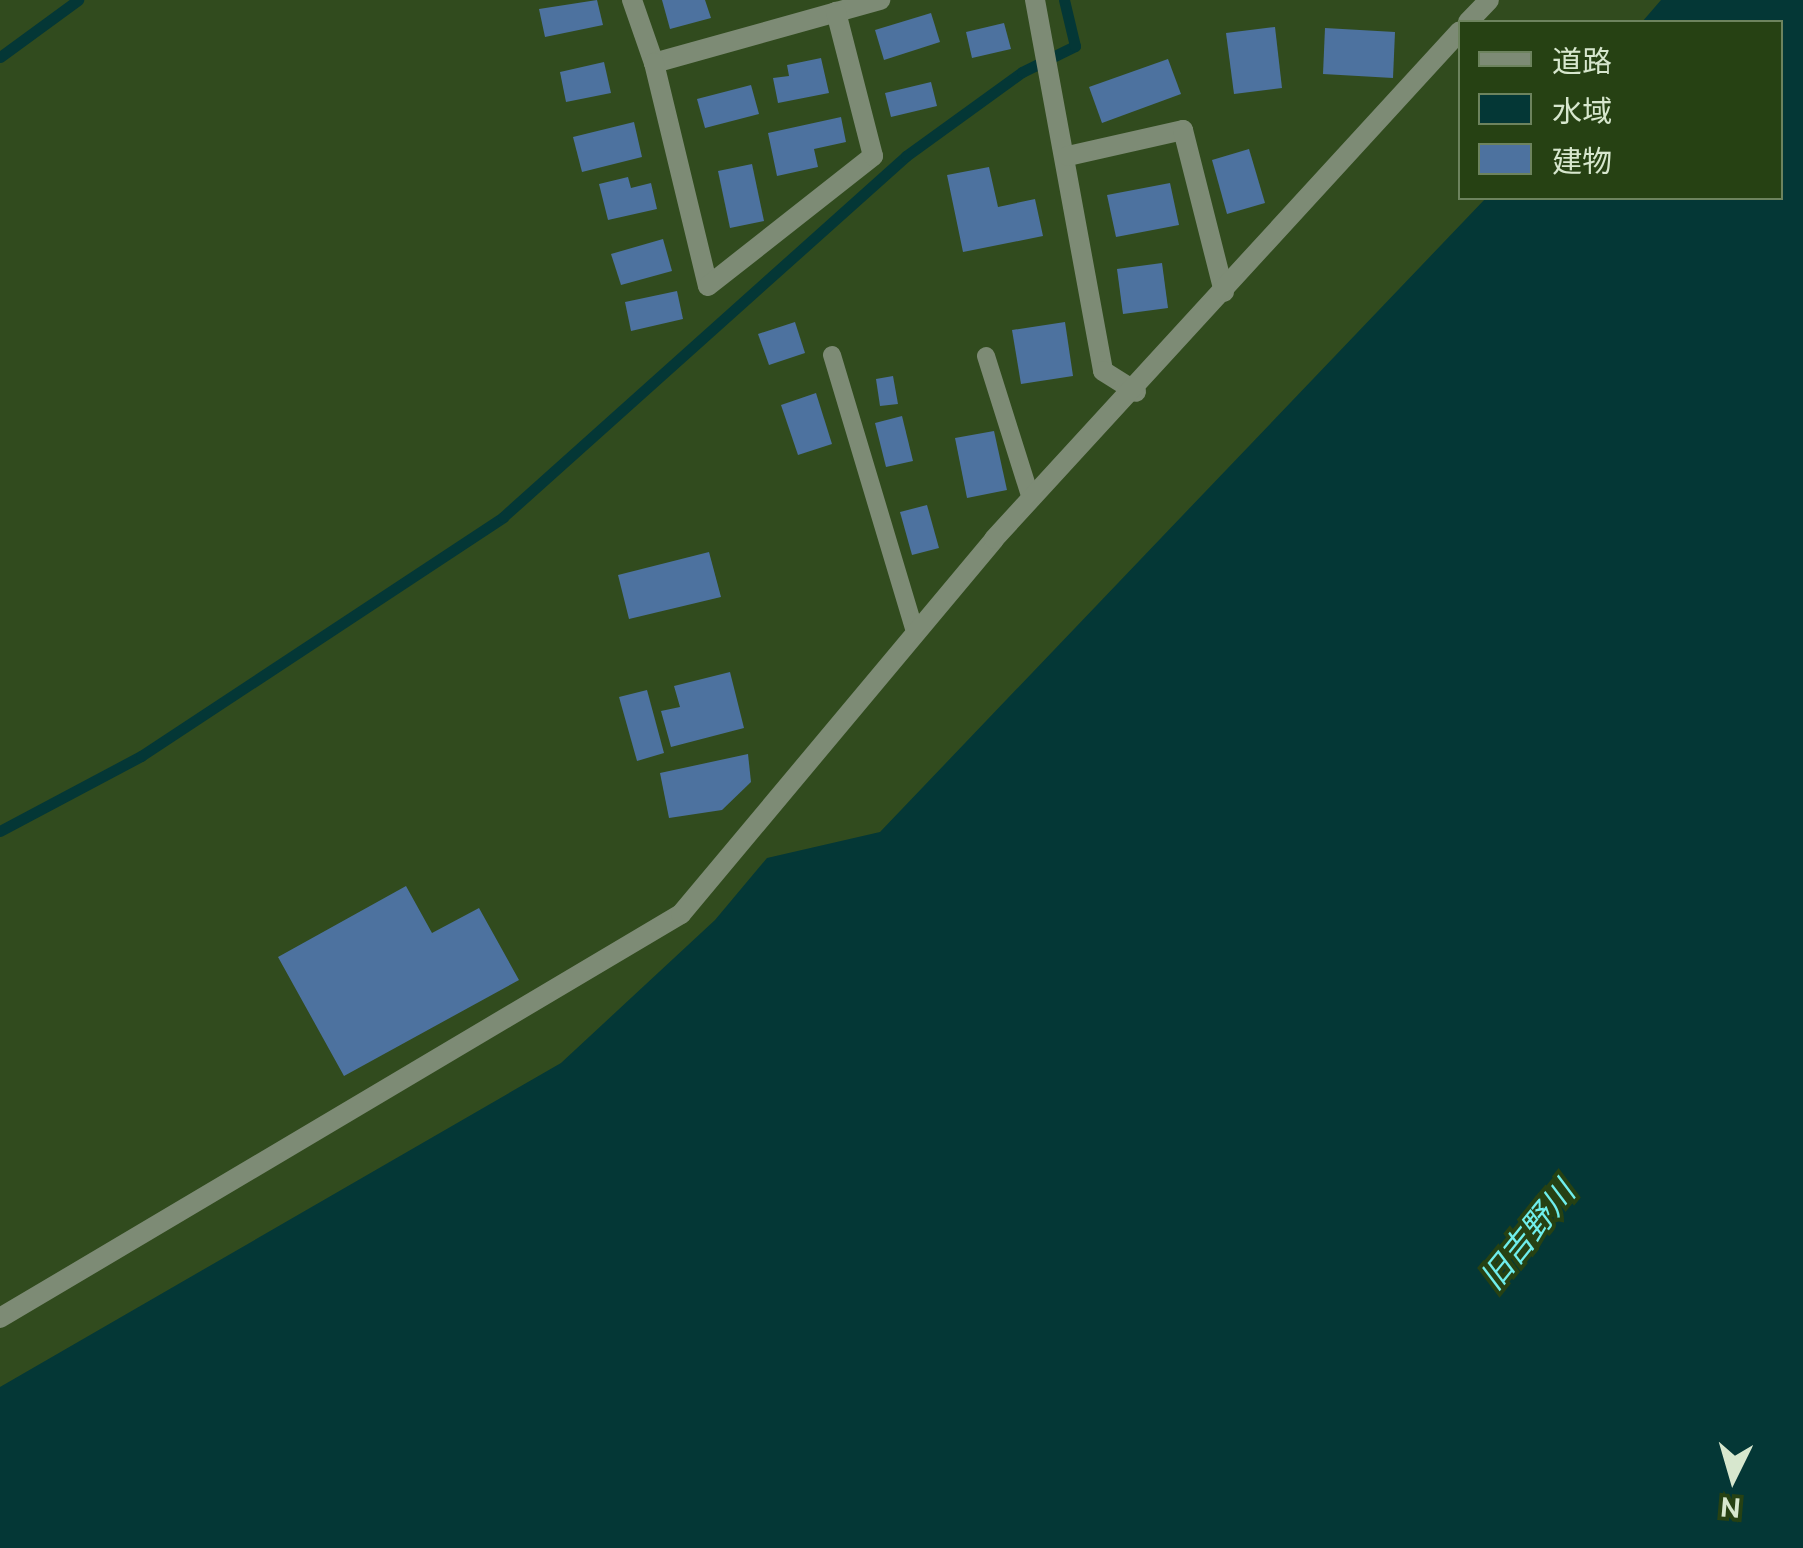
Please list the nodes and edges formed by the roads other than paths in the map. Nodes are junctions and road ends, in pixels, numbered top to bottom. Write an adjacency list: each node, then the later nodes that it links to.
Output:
1 (632, 0): 8 (street)
2 (880, 0): 5 (street)
3 (1035, 0): 9 (street)
4 (1489, 0): 6 (street)
5 (836, 12): 8 (street); 8 (street)
6 (1470, 20)
7 (1458, 33): 10 (street)
8 (654, 63)
9 (1068, 156): 10 (street); 13 (street)
10 (1224, 292): 13 (street)
11 (832, 355): 15 (lane)
12 (986, 356): 14 (lane)
13 (1136, 392): 14 (street)
14 (1031, 499): 15 (street)
15 (915, 632): 16 (street)
16 (0, 1318)

